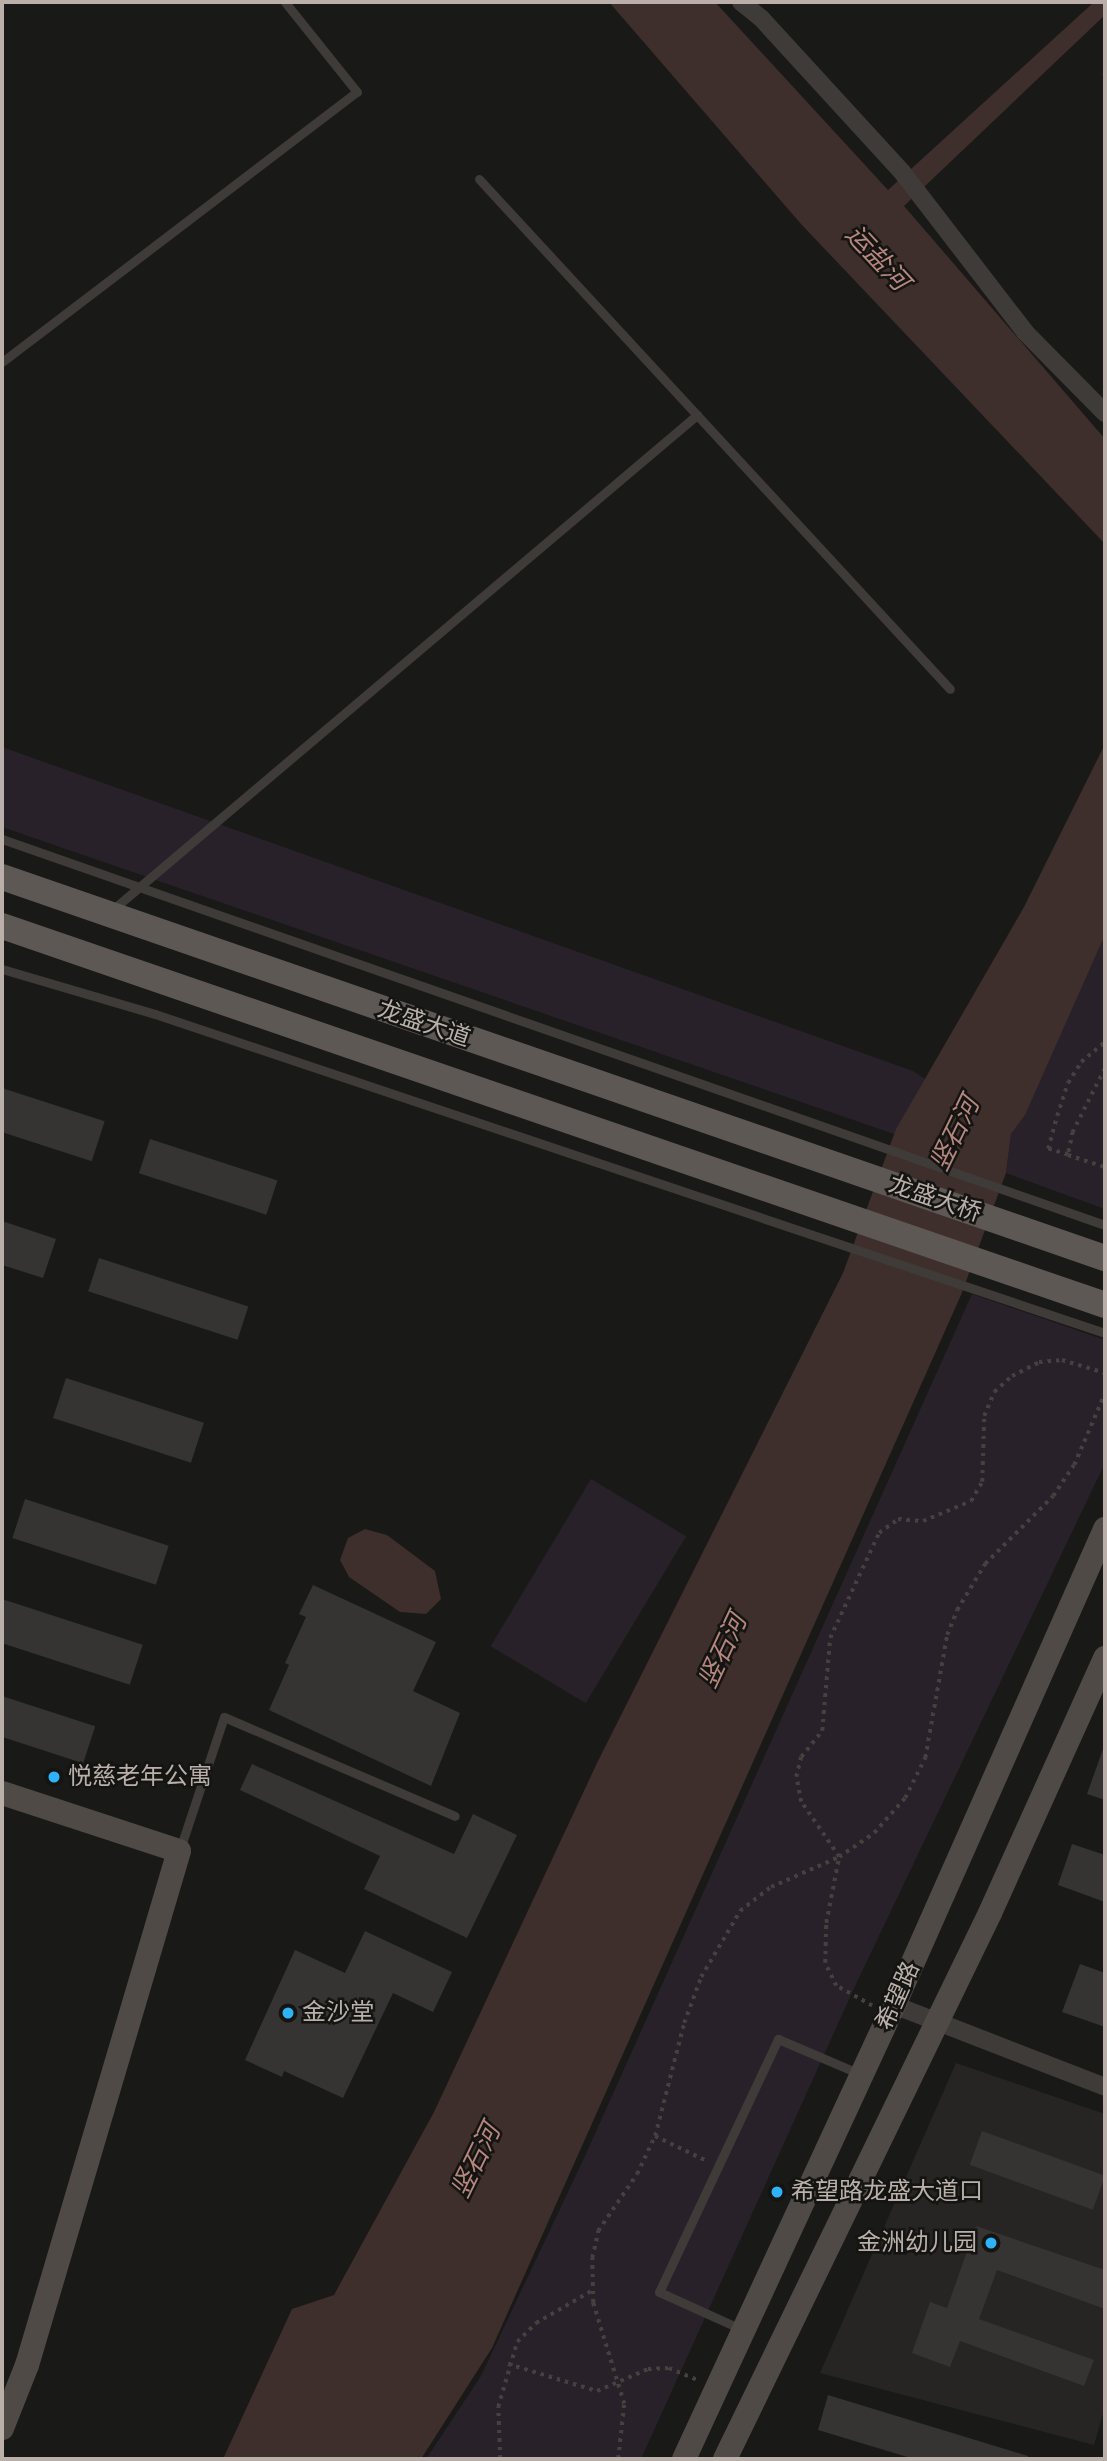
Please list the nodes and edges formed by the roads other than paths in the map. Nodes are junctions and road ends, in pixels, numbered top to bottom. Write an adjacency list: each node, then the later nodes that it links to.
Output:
1 (285, 2): 4 (lane)
2 (741, 2): 5 (street)
3 (479, 179): 6 (lane)
4 (2, 362)
5 (1105, 413)
6 (697, 415): 7 (lane); 10 (lane)
7 (950, 689)
8 (2, 839): 15 (lane)
9 (2, 877): 10 (main road, 龙盛大道)
10 (107, 914): 13 (main road, 龙盛大道)
11 (2, 926): 14 (main road, 龙盛大道)
12 (2, 969): 18 (lane)
13 (847, 1170): 16 (main road, 龙盛大桥)
14 (836, 1211): 17 (main road, 龙盛大桥)
15 (1105, 1225)
16 (1105, 1258)
17 (1105, 1305)
18 (1105, 1333)
19 (1105, 1529): 24 (main road, 希望路)
20 (1105, 1658): 25 (main road, 希望路)
21 (2, 1793): 23 (main road)
22 (455, 1816): 23 (lane)
23 (180, 1851): 29 (main road)
24 (892, 2010): 25 (street); 26 (main road, 希望路)
25 (936, 2023): 27 (street); 31 (main road, 希望路)
26 (862, 2074): 28 (main road, 希望路); 28 (lane)
27 (1105, 2087)
28 (742, 2330): 30 (main road, 希望路)
29 (2, 2428)
30 (684, 2459)
31 (725, 2459)

